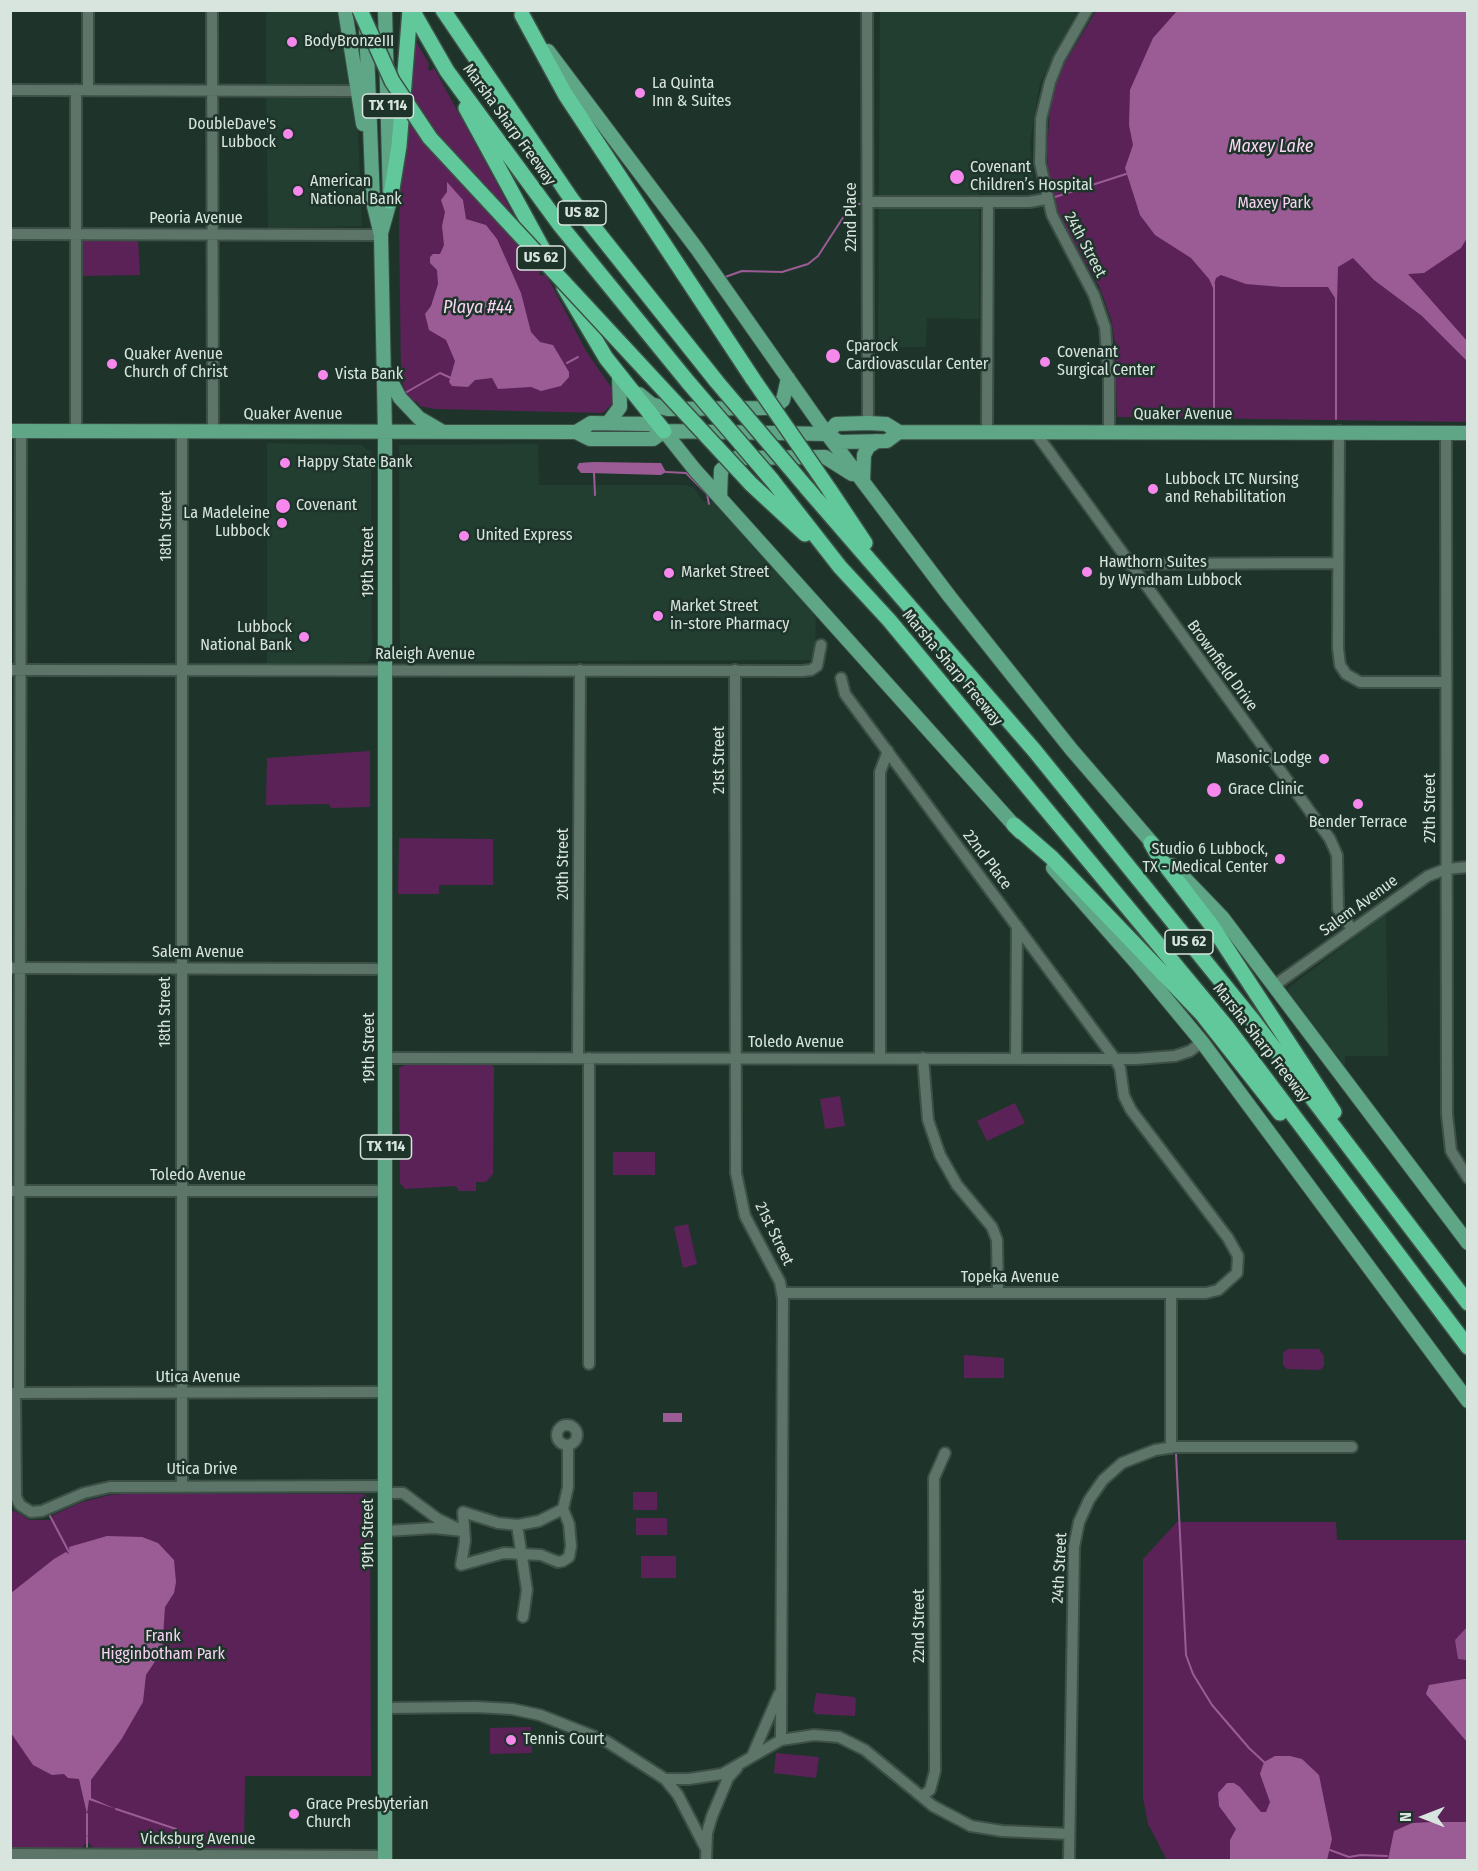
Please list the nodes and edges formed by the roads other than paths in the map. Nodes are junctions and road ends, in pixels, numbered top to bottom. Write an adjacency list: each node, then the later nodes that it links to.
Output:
1 (88, 10): 15 (street)
2 (212, 10): 16 (street)
3 (345, 10): 17 (main road)
4 (360, 10): 53 (highway, US 62, bridge)
5 (365, 10): 18 (main road, 19th Street / TX 114)
6 (385, 10): 20 (main road, 19th Street / TX 114)
7 (443, 10): 54 (highway, Marsha Sharp Freeway / US 82, bridge)
8 (867, 10): 21 (street, 22nd Place)
9 (1087, 10): 19 (street, 24th Street)
10 (520, 13): 29 (main road); 54 (highway, US 62, bridge)
11 (410, 15): 12 (highway, Marsha Sharp Freeway / US 82); 20 (highway)
12 (447, 71): 28 (highway); 53 (highway, Marsha Sharp Freeway / US 82, bridge)
13 (10, 90): 14 (street)
14 (76, 90): 15 (street); 25 (street)
15 (88, 90): 16 (street)
16 (212, 90): 17 (street); 23 (street)
17 (356, 91): 18 (main road)
18 (372, 163): 26 (main road, 19th Street / TX 114)
19 (1046, 199): 22 (street); 43 (street, 24th Street)
20 (390, 201): 26 (main road, 19th Street / TX 114)
21 (867, 202): 22 (street); 31 (street, 22nd Place)
22 (988, 202): 41 (street)
23 (213, 233): 25 (street, Peoria Avenue); 26 (street, Peoria Avenue); 33 (street)
24 (10, 234): 25 (street, Peoria Avenue)
25 (76, 234): 37 (street)
26 (381, 235): 27 (main road, 19th Street / TX 114)
27 (384, 365): 38 (main road); 44 (main road, 19th Street / TX 114)
28 (619, 377): 29 (main road); 30 (main road); 34 (highway)
29 (788, 378): 46 (main road)
30 (608, 423): 34 (main road, Quaker Avenue); 39 (main road, Quaker Avenue)
31 (868, 423): 40 (main road, Quaker Avenue); 46 (main road, Quaker Avenue)
32 (182, 431): 33 (main road, Quaker Avenue); 37 (main road, Quaker Avenue); 56 (street, 18th Street)
33 (213, 431): 44 (main road, Quaker Avenue)
34 (664, 431): 39 (main road, Quaker Avenue); 46 (main road, Quaker Avenue); 50 (main road)
35 (1339, 431): 43 (main road, Quaker Avenue); 45 (main road, Quaker Avenue); 51 (street)
36 (16, 432): 37 (main road, Quaker Avenue); 58 (street)
37 (76, 432)
38 (443, 432): 39 (main road, Quaker Avenue); 44 (main road, Quaker Avenue)
39 (576, 432)
40 (899, 432): 41 (main road, Quaker Avenue); 48 (main road, Quaker Avenue)
41 (987, 432): 42 (main road, Quaker Avenue)
42 (1035, 432): 43 (main road, Quaker Avenue); 52 (street, Brownfield Drive)
43 (1109, 432)
44 (385, 433): 57 (main road, 19th Street / TX 114)
45 (1446, 433): 47 (main road, Quaker Avenue); 62 (street, 27th Street)
46 (827, 434): 48 (main road, Quaker Avenue); 49 (main road)
47 (1467, 434)
48 (877, 441): 49 (main road)
49 (863, 482): 50 (main road); 65 (main road)
50 (720, 498): 64 (main road)
51 (1338, 563): 52 (street); 62 (street)
52 (1128, 564): 69 (street, Brownfield Drive)
53 (840, 567): 82 (highway, Marsha Sharp Freeway / US 62)
54 (898, 593): 87 (highway, Marsha Sharp Freeway / US 62)
55 (821, 645): 60 (street, Raleigh Avenue)
56 (182, 669): 57 (street, Raleigh Avenue); 58 (street, Raleigh Avenue); 70 (street, 18th Street)
57 (386, 669): 59 (street, Raleigh Avenue); 72 (main road, 19th Street / TX 114)
58 (16, 670): 71 (street)
59 (580, 670): 60 (street, Raleigh Avenue); 76 (street, 20th Street)
60 (735, 670): 77 (street, 21st Street)
61 (841, 678): 63 (street, 22nd Place)
62 (1445, 682): 67 (street, 27th Street)
63 (888, 751): 68 (street, 22nd Place); 78 (street)
64 (1014, 825): 74 (main road); 82 (highway)
65 (1151, 843): 73 (main road); 87 (highway)
66 (1467, 867): 67 (street, Salem Avenue)
67 (1446, 868): 69 (street, Salem Avenue); 83 (street, 27th Street)
68 (1017, 925): 80 (street); 81 (street, 22nd Place)
69 (1352, 929): 73 (street, Salem Avenue)
70 (181, 967): 71 (street, Salem Avenue); 72 (street, Salem Avenue); 85 (street, 18th Street)
71 (15, 968): 84 (street)
72 (386, 969): 75 (main road, 19th Street / TX 114)
73 (1275, 985): 88 (main road)
74 (1202, 1042): 81 (street, Toledo Avenue); 98 (main road)
75 (386, 1058): 76 (street, Toledo Avenue); 86 (main road, 19th Street / TX 114)
76 (584, 1058): 77 (street, Toledo Avenue); 94 (street, 20th Street)
77 (735, 1058): 78 (street, Toledo Avenue); 89 (street, 21st Street)
78 (880, 1058): 79 (street, Toledo Avenue)
79 (923, 1058): 80 (street, Toledo Avenue); 90 (street)
80 (1016, 1059): 81 (street, Toledo Avenue)
81 (1115, 1059): 91 (street, Topeka Avenue)
82 (1323, 1152): 93 (highway, Marsha Sharp Freeway / US 62)
83 (1467, 1178)
84 (15, 1191): 85 (street, Toledo Avenue); 96 (street)
85 (181, 1191): 86 (street, Toledo Avenue); 97 (street, 18th Street)
86 (386, 1191): 95 (main road, 19th Street / TX 114)
87 (1401, 1215): 92 (highway, Marsha Sharp Freeway / US 62)
88 (1467, 1243)
89 (783, 1293): 90 (street, Topeka Avenue); 111 (street, 21st Street)
90 (998, 1293): 91 (street, Topeka Avenue)
91 (1171, 1293): 101 (street)
92 (1467, 1303)
93 (1467, 1347)
94 (589, 1364)
95 (386, 1392): 97 (street, Utica Avenue); 104 (main road, 19th Street / TX 114)
96 (15, 1393): 97 (street, Utica Avenue); 103 (street, Utica Drive)
97 (182, 1393): 103 (street, 18th Street)
98 (1467, 1401)
99 (568, 1445): 105 (street)
100 (1352, 1447): 101 (street)
101 (1171, 1448): 118 (street, 24th Street)
102 (945, 1453): 117 (street, 22nd Street)
103 (182, 1485): 104 (street, Utica Drive)
104 (386, 1489): 107 (main road, 19th Street / TX 114); 108 (street, Utica Drive)
105 (563, 1509): 106 (street); 109 (street)
106 (517, 1525): 108 (street); 109 (street)
107 (386, 1531): 108 (street); 112 (main road, 19th Street / TX 114)
108 (463, 1531): 109 (street)
109 (520, 1553): 110 (street)
110 (524, 1617)
111 (782, 1685): 113 (street, 21st Street); 114 (street)
112 (386, 1708): 116 (street); 123 (main road, 19th Street / TX 114)
113 (781, 1740): 114 (street); 117 (street)
114 (752, 1755): 115 (street)
115 (739, 1766): 116 (street); 120 (street)
116 (665, 1779): 120 (street)
117 (922, 1796): 118 (street)
118 (1069, 1834): 124 (street, 24th Street)
119 (10, 1854): 121 (street, Vicksburg Avenue)
120 (706, 1855)
121 (85, 1857): 122 (street, Vicksburg Avenue)
122 (188, 1858): 123 (street, Vicksburg Avenue)
123 (386, 1858)
124 (1069, 1860)

